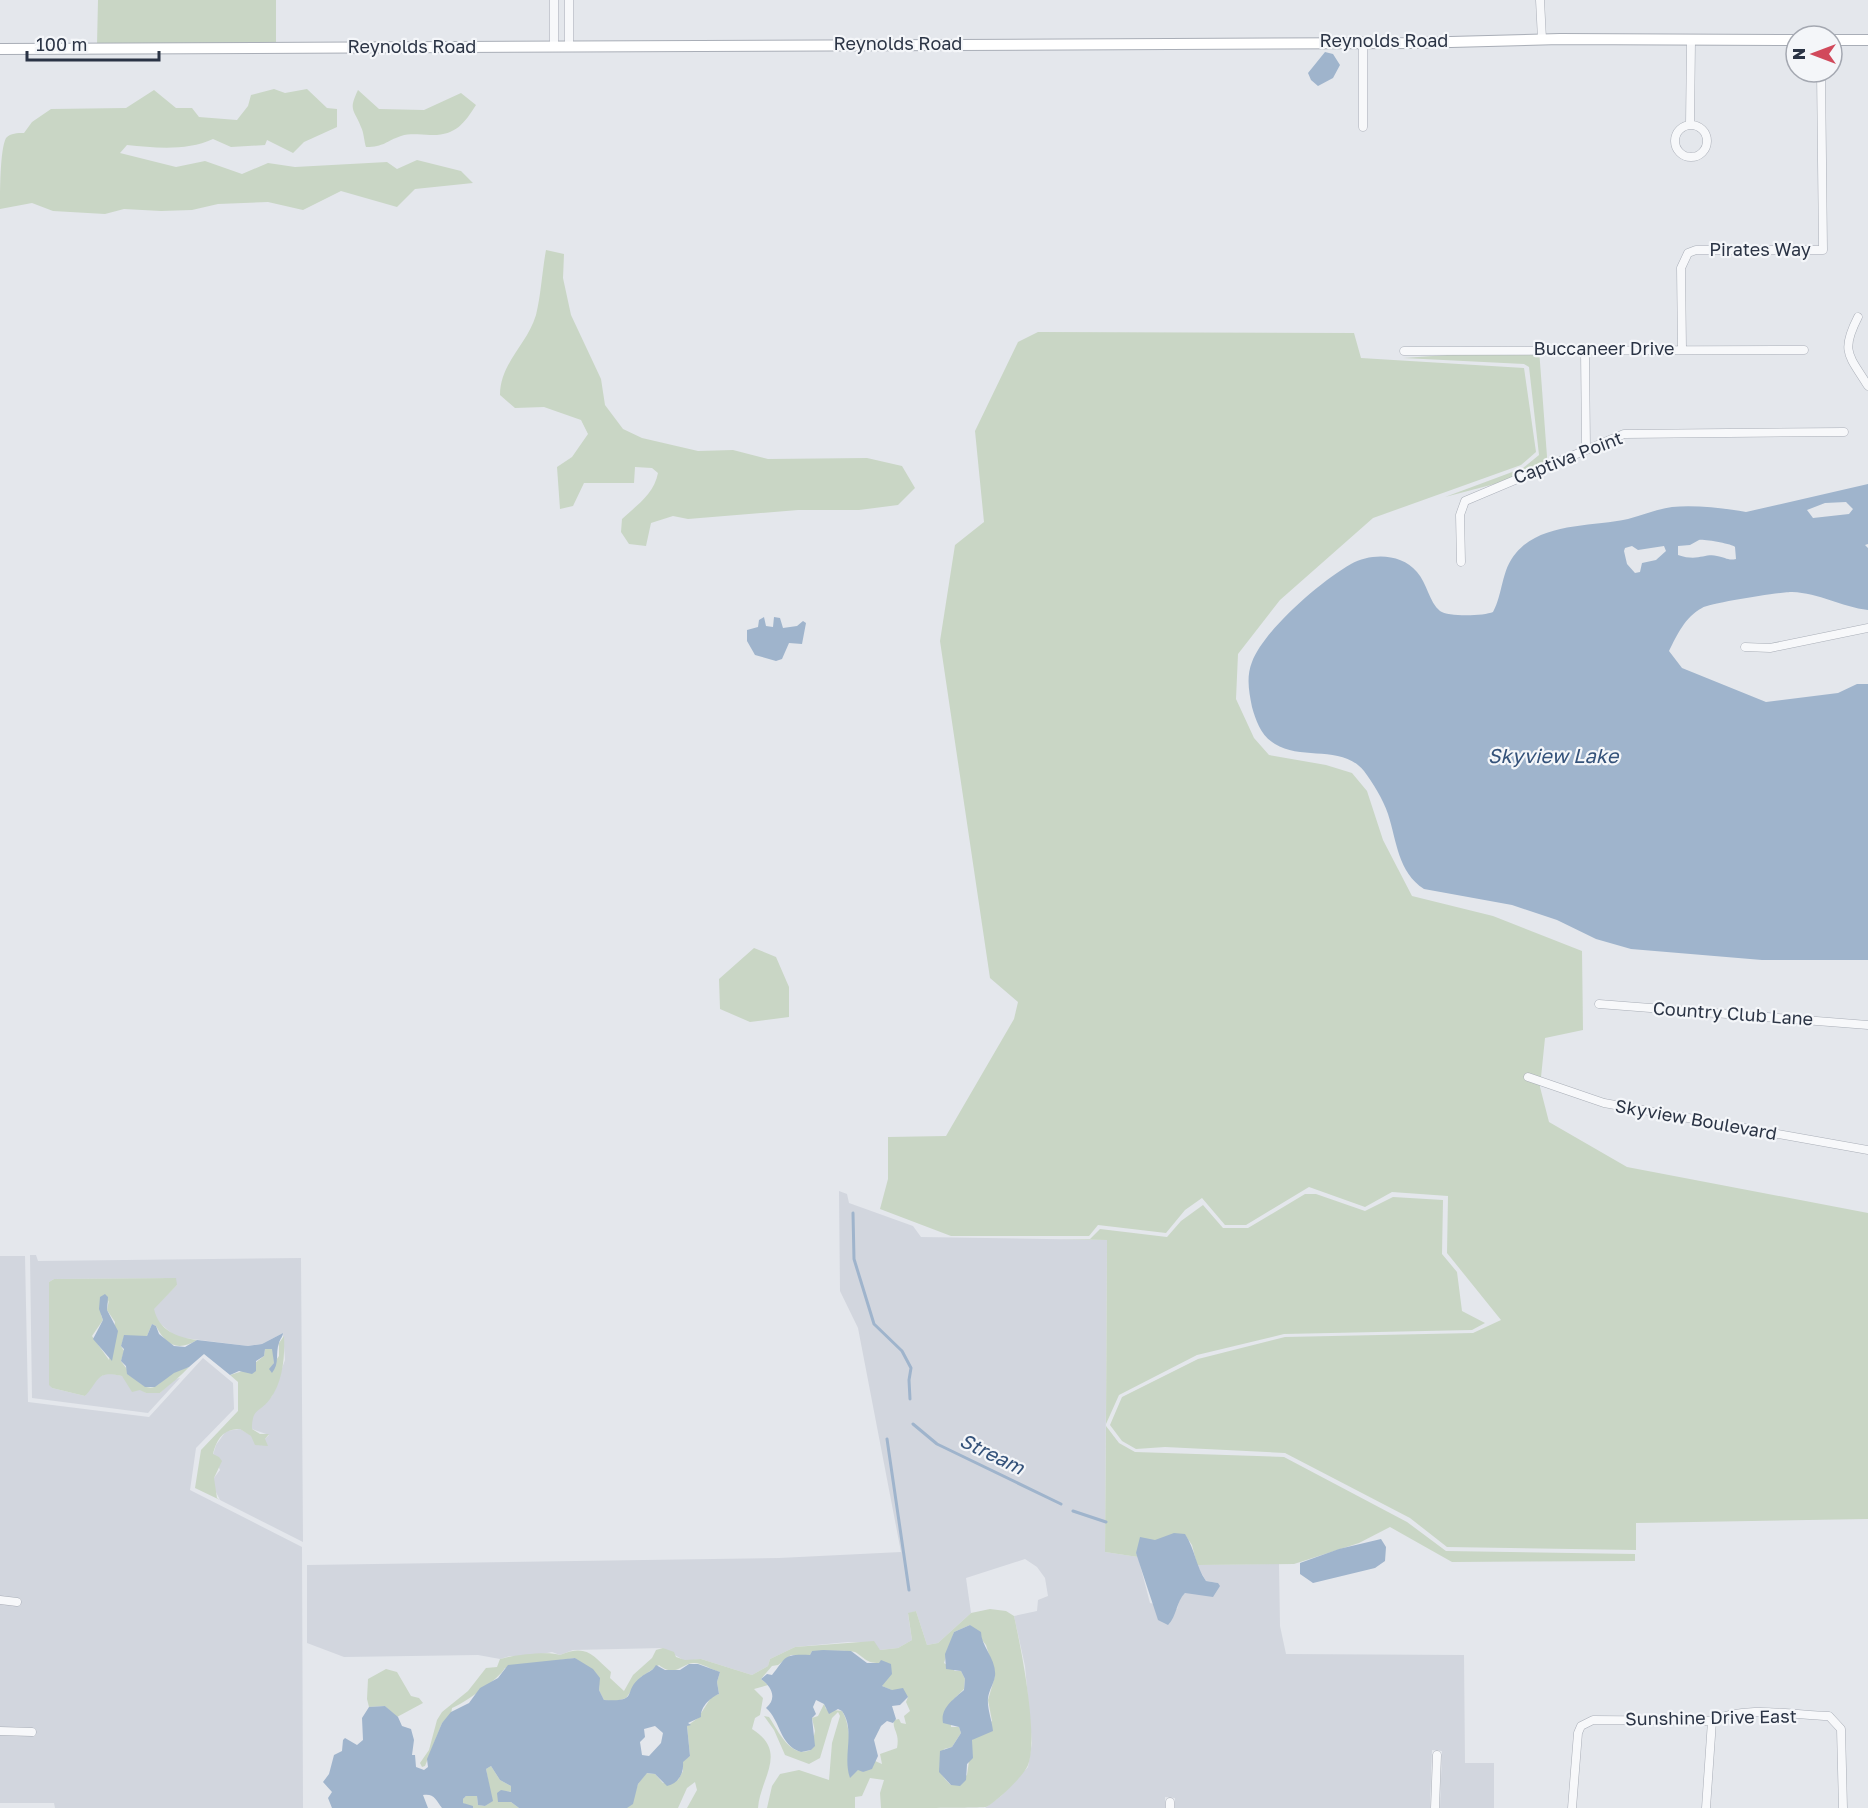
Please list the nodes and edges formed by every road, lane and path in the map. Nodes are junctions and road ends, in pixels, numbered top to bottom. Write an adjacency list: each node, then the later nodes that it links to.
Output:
1 (554, 0): 10 (street)
2 (569, 0): 11 (street)
3 (1540, 0): 4 (street)
4 (1542, 39): 8 (street, Reynolds Road); 9 (street, Reynolds Road)
5 (1784, 40): 9 (street, Reynolds Road)
6 (1844, 40): 7 (street)
7 (1868, 40)
8 (1364, 41): 11 (street, Reynolds Road); 15 (street)
9 (1691, 41): 14 (street)
10 (554, 46): 11 (street, Reynolds Road); 12 (street, Reynolds Road)
11 (569, 47)
12 (0, 50)
13 (1821, 84): 17 (street, Pirates Way)
14 (1690, 124): 14 (street)
15 (1363, 128)
16 (1858, 317): 21 (street)
17 (1682, 349): 18 (street, Buccaneer Drive); 19 (street, Buccaneer Drive)
18 (1585, 350): 20 (street, Buccaneer Drive); 23 (street)
19 (1804, 350)
20 (1404, 351)
21 (1868, 386)
22 (1844, 432): 23 (street, Captiva Point)
23 (1586, 449): 24 (street, Captiva Point)
24 (1461, 562)
25 (1868, 628): 26 (street)
26 (1745, 647)
27 (1599, 1004): 28 (street, Country Club Lane)
28 (1868, 1024)
29 (1528, 1077): 30 (street, Skyview Boulevard)
30 (1868, 1150)
31 (0, 1600): 32 (street)
32 (18, 1602)
33 (1712, 1721): 38 (street, Sunshine Drive East); 39 (street); 40 (street, Sunshine Drive East)
34 (0, 1731): 35 (street)
35 (32, 1732)
36 (1437, 1755): 37 (street)
37 (1435, 1808)
38 (1572, 1808)
39 (1706, 1808)
40 (1843, 1808)

